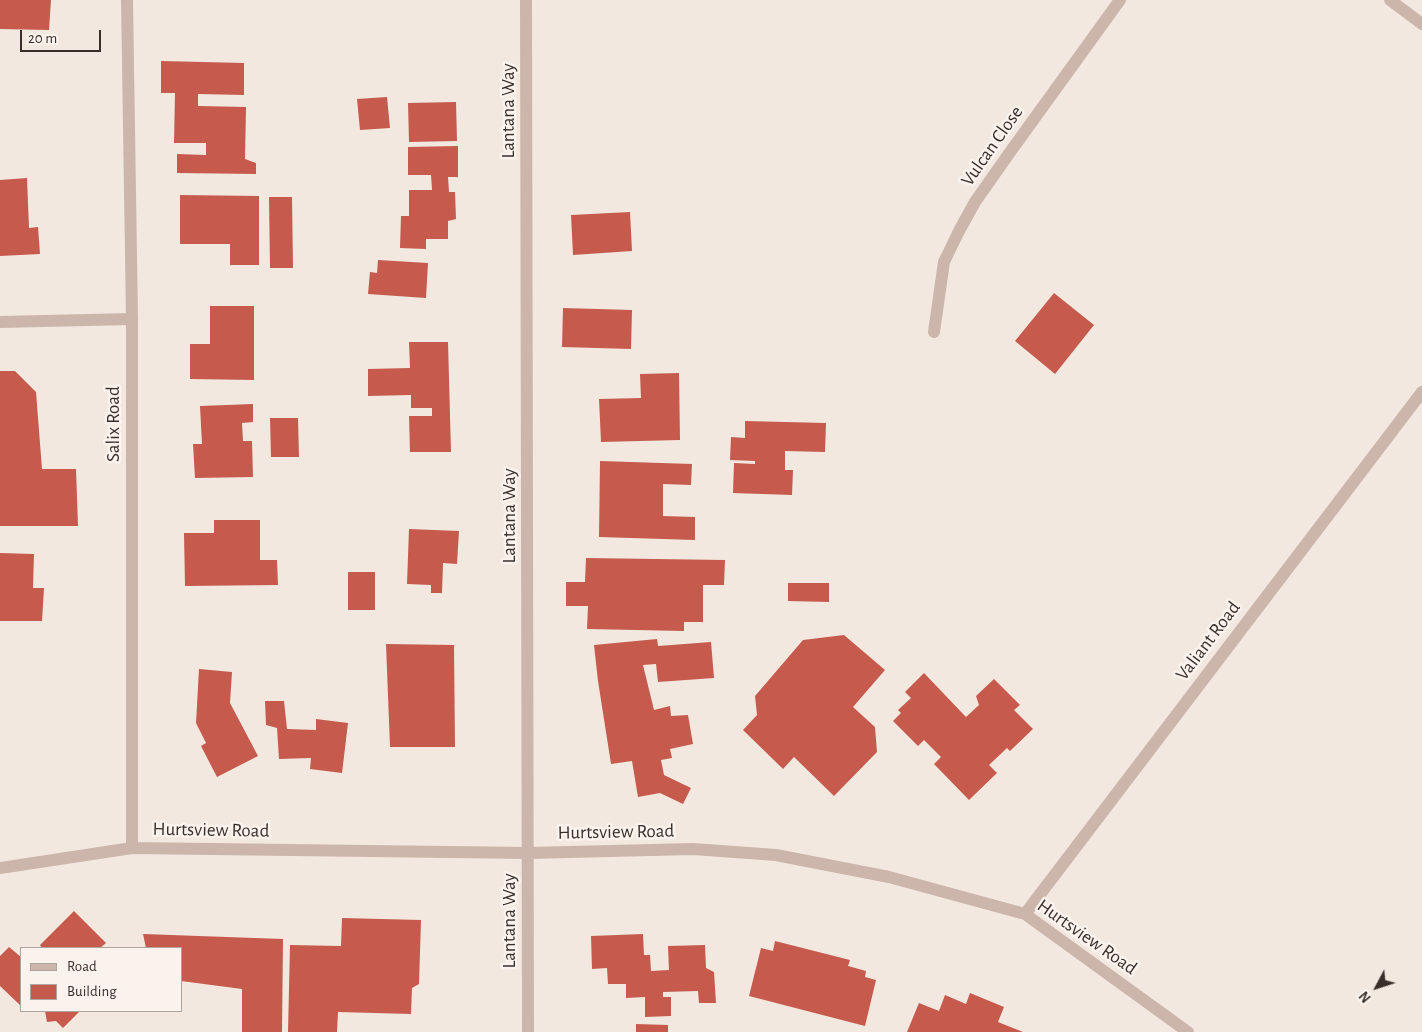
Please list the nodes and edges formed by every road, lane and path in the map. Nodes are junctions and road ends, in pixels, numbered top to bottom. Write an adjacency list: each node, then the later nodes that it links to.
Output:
1 (127, 0): 6 (street, Salix Road)
2 (526, 0): 11 (street, Lantana Way)
3 (1120, 0): 8 (street, Vulcan Close)
4 (1390, 0): 5 (street)
5 (1422, 24)
6 (132, 318): 7 (street); 10 (street, Salix Road)
7 (0, 322)
8 (934, 332)
9 (1422, 392): 13 (street, Valiant Road)
10 (132, 848): 11 (street, Hurtsview Road); 12 (street, Hurtsview Road)
11 (528, 852): 13 (street, Hurtsview Road); 14 (street, Lantana Way)
12 (0, 868)
13 (1025, 914): 15 (street, Hurtsview Road)
14 (528, 1032)
15 (1188, 1032)

